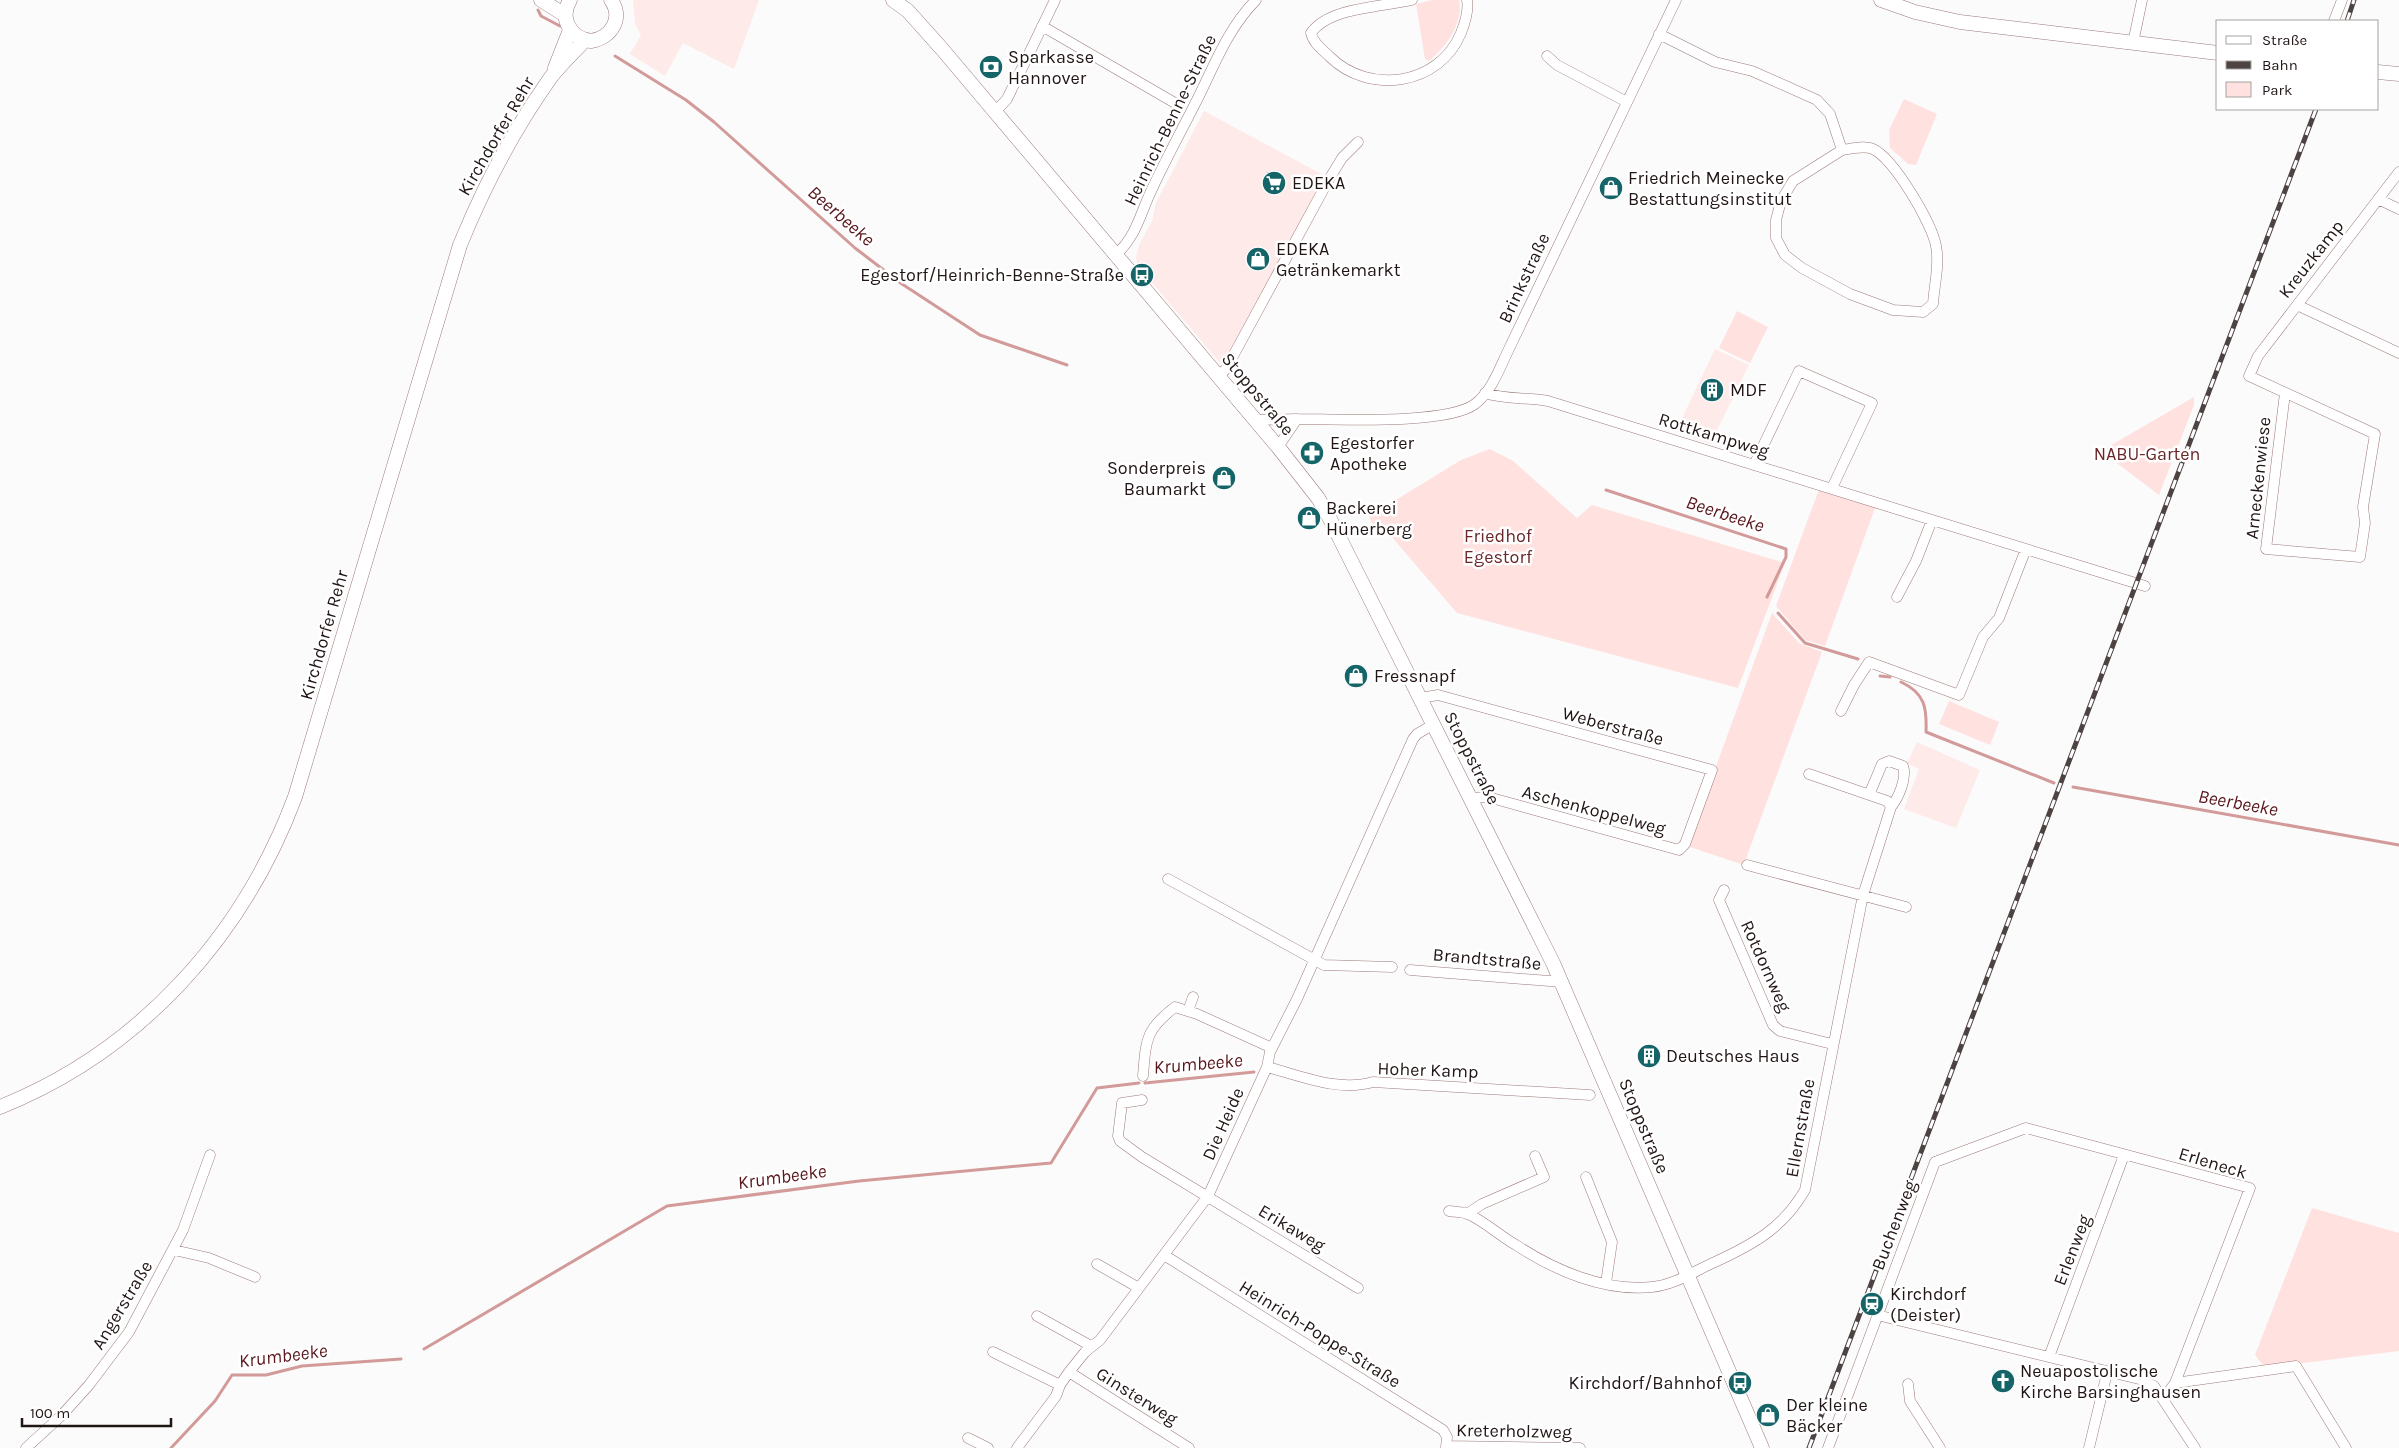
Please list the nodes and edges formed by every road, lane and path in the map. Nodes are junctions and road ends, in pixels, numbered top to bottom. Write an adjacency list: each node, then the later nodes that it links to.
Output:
1 (541, 0): 13 (main road)
2 (570, 0): 13 (main road)
3 (893, 0): 27 (main road, Stoppstraße)
4 (1055, 0): 15 (street)
5 (1256, 0): 33 (street, Heinrich-Benne-Straße)
6 (1467, 0): 12 (street)
7 (1676, 0): 17 (street, Brinkstraße)
8 (1881, 0): 19 (main road)
9 (2142, 0): 19 (street)
10 (2342, 0): 14 (street)
11 (612, 1): 18 (main road)
12 (1405, 1)
13 (565, 15): 16 (main road)
14 (2334, 20)
15 (1042, 26): 26 (street); 27 (street)
16 (570, 30): 18 (main road); 24 (main road, Kirchdorfer Rehr)
17 (1659, 34): 25 (street, Brinkstraße); 29 (street)
18 (585, 40): 24 (main road, Kirchdorfer Rehr)
19 (2133, 43): 20 (main road)
20 (2216, 53)
21 (1547, 56): 25 (street)
22 (2379, 72): 23 (main road)
23 (2399, 74)
24 (552, 76): 74 (main road, Kirchdorfer Rehr)
25 (1627, 102): 38 (street, Brinkstraße)
26 (1175, 103)
27 (995, 112): 33 (main road, Stoppstraße)
28 (1358, 142): 37 (street)
29 (1842, 150): 29 (street)
30 (2399, 172): 31 (street, Kreuzkamp)
31 (2378, 200): 32 (street); 34 (street, Kreuzkamp)
32 (2399, 209)
33 (1116, 255): 37 (main road, Stoppstraße)
34 (2297, 306): 35 (street); 36 (street, Kreuzkamp)
35 (2399, 353)
36 (2252, 368): 39 (street, Arneckenwiese)
37 (1218, 376): 41 (main road, Stoppstraße)
38 (1485, 393): 40 (street, Brinkstraße); 43 (street, Rottkampweg)
39 (2285, 394): 39 (street, Arneckenwiese)
40 (1297, 419): 41 (street, Brinkstraße); 42 (street)
41 (1255, 420): 42 (main road, Stoppstraße)
42 (1278, 447): 49 (main road, Stoppstraße)
43 (1754, 465): 44 (street, Rottkampweg); 44 (street)
44 (1832, 488): 45 (street, Rottkampweg)
45 (1932, 520): 46 (street, Rottkampweg); 48 (street)
46 (2026, 549): 47 (street, Rottkampweg); 50 (street)
47 (2145, 586)
48 (1897, 597)
49 (1421, 698): 51 (main road, Stoppstraße); 56 (street, Weberstraße)
50 (1841, 711)
51 (1434, 724): 54 (main road, Stoppstraße); 62 (street, Die Heide)
52 (1809, 774): 53 (street)
53 (1869, 795): 55 (street); 55 (street, Ellernstraße)
54 (1471, 798): 56 (street, Aschenkoppelweg); 65 (main road, Stoppstraße)
55 (1890, 807): 60 (street, Ellernstraße)
56 (1679, 850)
57 (1747, 865): 60 (street)
58 (1168, 879): 62 (street)
59 (1724, 890): 68 (street, Rotdornweg)
60 (1862, 895): 61 (street); 68 (street, Ellernstraße)
61 (1906, 906)
62 (1314, 960): 63 (street); 69 (street, Die Heide)
63 (1392, 968)
64 (1410, 970): 65 (street, Brandtstraße)
65 (1562, 982): 87 (main road, Stoppstraße)
66 (1193, 996): 67 (street)
67 (1188, 1011): 69 (street); 71 (street)
68 (1832, 1044): 87 (street, Ellernstraße)
69 (1272, 1048): 70 (street, Die Heide)
70 (1267, 1066): 72 (street, Hoher Kamp); 80 (street, Die Heide)
71 (1143, 1076)
72 (1590, 1095)
73 (1142, 1100): 80 (street, Erikaweg)
74 (0, 1107)
75 (2026, 1128): 77 (street, Erleneck); 91 (street, Buchenweg)
76 (210, 1155): 83 (street, Angerstraße)
77 (2124, 1155): 95 (street, Erlenweg); 98 (street, Erleneck)
78 (1535, 1156): 82 (street)
79 (1586, 1177): 88 (street)
80 (1208, 1196): 84 (street, Die Heide); 90 (street, Erikaweg)
81 (1449, 1211): 82 (street)
82 (1467, 1214): 88 (street, Ellernstraße)
83 (174, 1250): 86 (street); 104 (street, Angerstraße)
84 (1164, 1255): 89 (street, Die Heide); 103 (street, Heinrich-Poppe-Straße)
85 (1097, 1264): 89 (street)
86 (255, 1277)
87 (1686, 1277): 88 (street, Ellernstraße); 109 (main road, Stoppstraße)
88 (1606, 1283)
89 (1139, 1288): 93 (street, Die Heide)
90 (1358, 1288)
91 (1878, 1315): 95 (street); 110 (street, Buchenweg)
92 (1037, 1316): 93 (street)
93 (1092, 1346): 96 (street, Die Heide)
94 (993, 1352): 100 (street)
95 (2049, 1357): 97 (street)
96 (1069, 1372): 100 (street, Die Heide); 107 (street, Ginsterweg)
97 (2107, 1373): 101 (street); 112 (street)
98 (2174, 1383): 101 (street); 114 (street)
99 (1908, 1384): 111 (street)
100 (1060, 1385): 106 (street, Die Heide)
101 (2164, 1398): 113 (street)
102 (968, 1438): 105 (street)
103 (1446, 1447): 108 (street, Kreterholzweg)
104 (26, 1448)
105 (988, 1448)
106 (1017, 1448)
107 (1189, 1448)
108 (1580, 1448)
109 (1762, 1448)
110 (1828, 1448)
111 (1940, 1448)
112 (2089, 1448)
113 (2195, 1448)
114 (2346, 1448)

